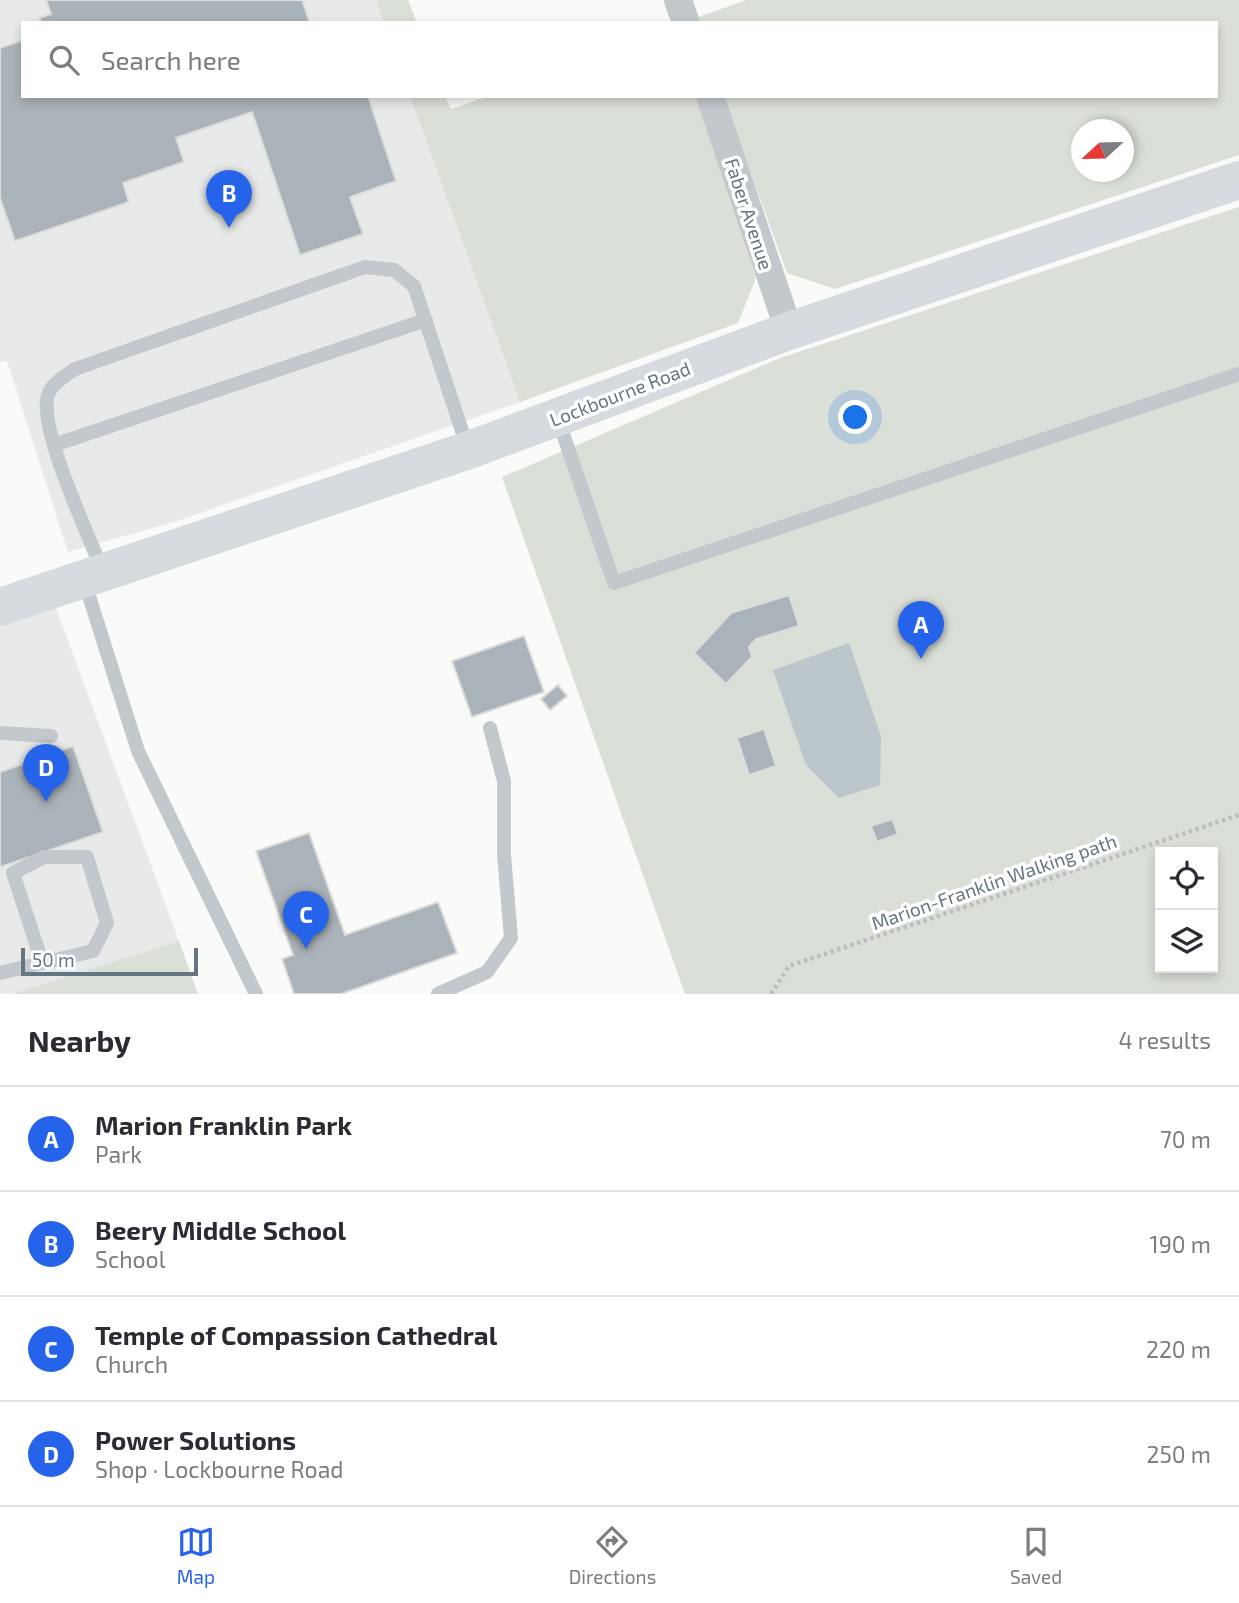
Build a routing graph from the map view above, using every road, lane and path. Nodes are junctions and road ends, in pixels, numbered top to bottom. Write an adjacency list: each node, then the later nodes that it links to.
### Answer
1 (678, 0): 2 (street)
2 (685, 21)
3 (711, 98): 6 (street, Faber Avenue)
4 (1239, 180): 6 (main road, Lockbourne Road)
5 (426, 320): 9 (lane); 9 (lane); 10 (lane)
6 (789, 331): 8 (main road, Lockbourne Road)
7 (1239, 374): 8 (lane)
8 (557, 418): 10 (main road, Lockbourne Road)
9 (54, 444): 11 (lane)
10 (469, 450): 11 (main road, Lockbourne Road)
11 (93, 576): 12 (main road, Lockbourne Road); 19 (lane)
12 (0, 607)
13 (490, 728): 20 (lane)
14 (0, 733): 15 (lane)
15 (51, 736)
16 (1239, 815): 21 (path, Marion-Franklin Walking path)
17 (42, 962): 17 (lane); 18 (lane)
18 (0, 973)
19 (256, 994)
20 (438, 994)
21 (771, 994)

